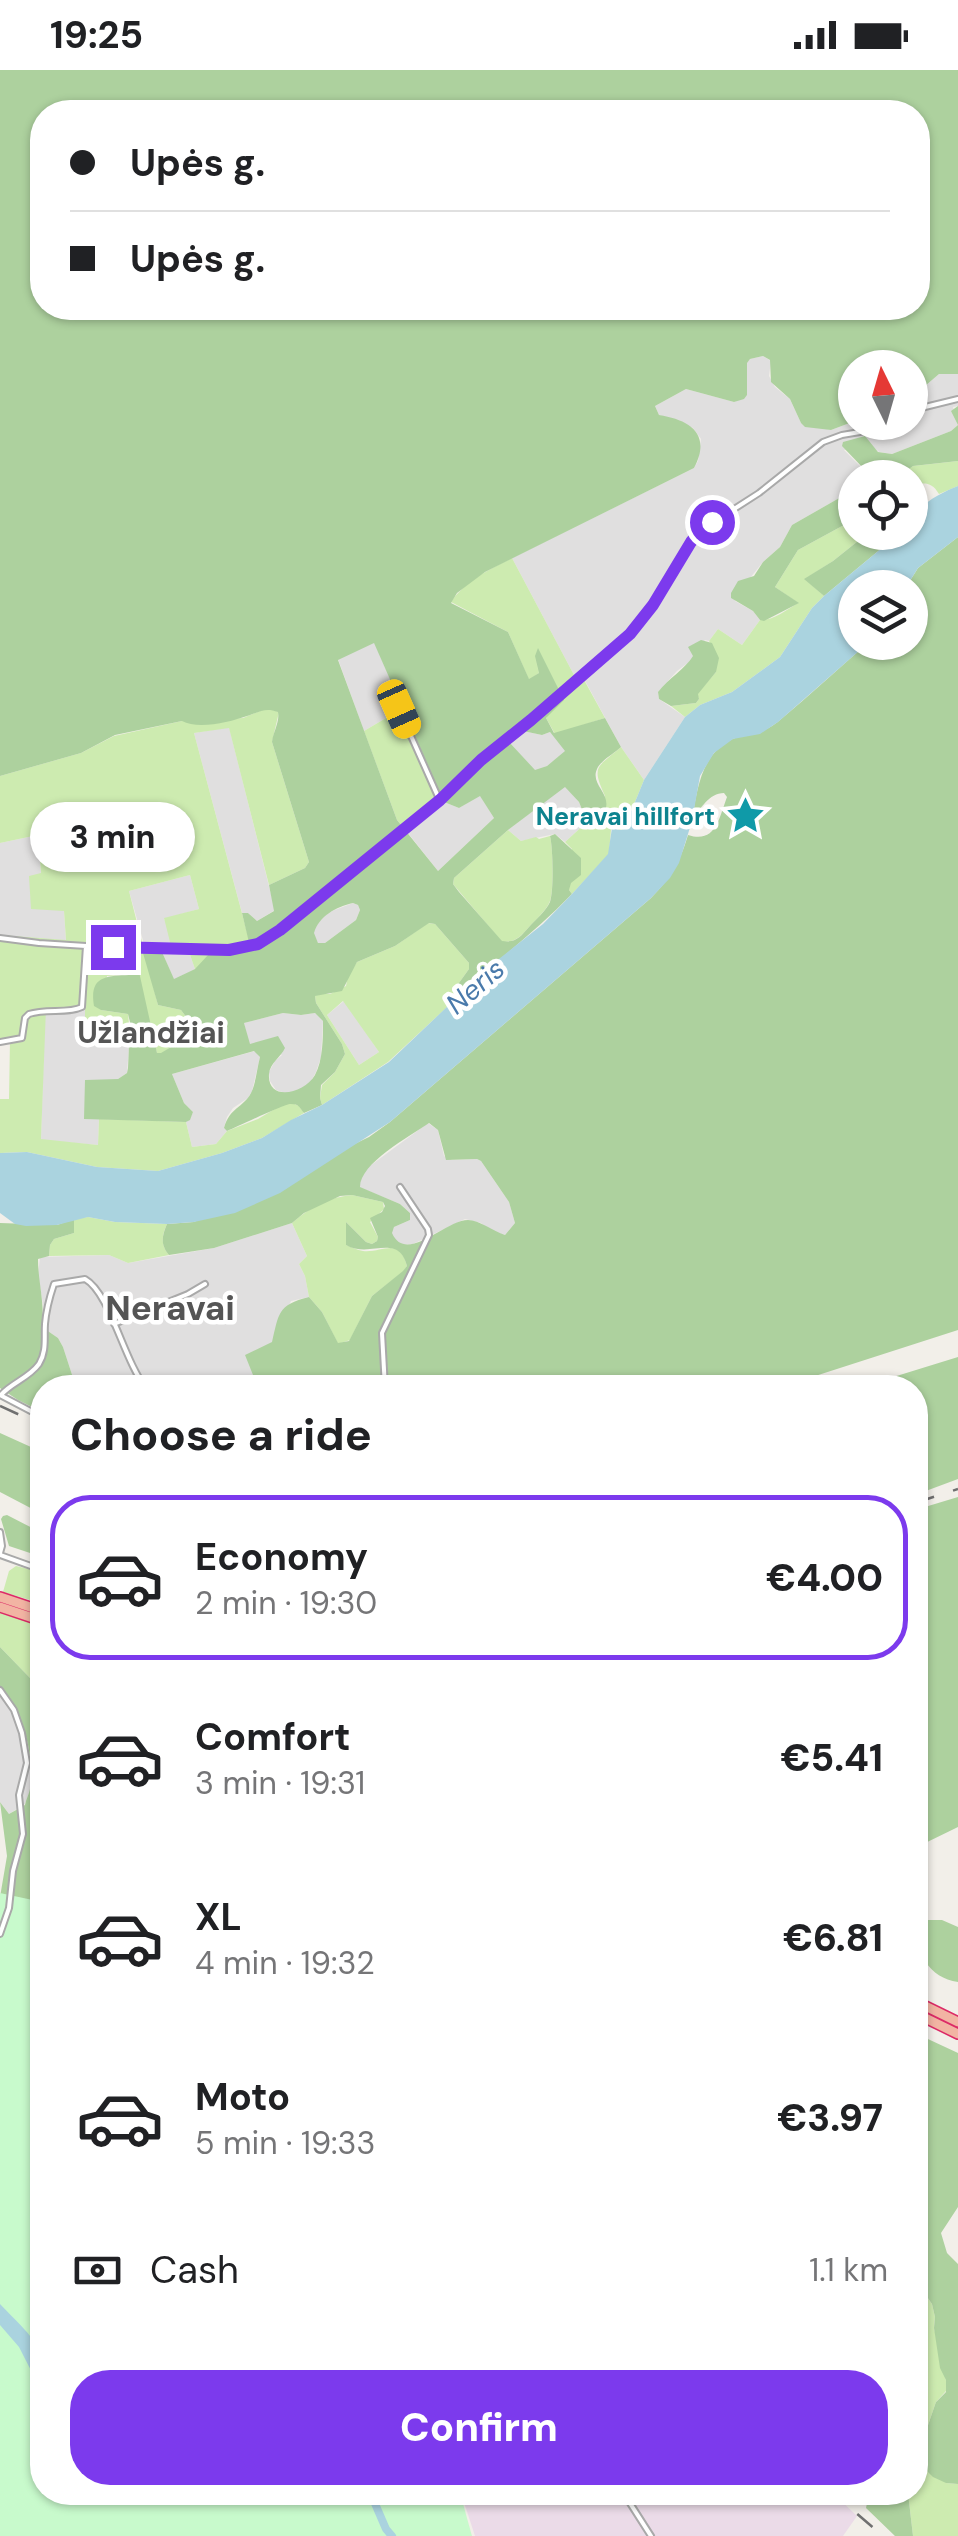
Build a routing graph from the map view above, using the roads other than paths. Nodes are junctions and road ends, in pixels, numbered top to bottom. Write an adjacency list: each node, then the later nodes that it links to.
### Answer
1 (958, 399): 2 (street)
2 (928, 406)
3 (838, 436): 5 (street)
4 (399, 709): 5 (street)
5 (440, 800): 7 (street)
6 (0, 938): 7 (street)
7 (86, 946): 8 (street)
8 (0, 1042)
9 (400, 1187): 13 (street)
10 (206, 1284): 11 (street)
11 (114, 1324): 12 (street); 14 (street)
12 (137, 1375)
13 (384, 1375)
14 (1, 1395): 15 (street)
15 (30, 1411)
16 (0, 1532): 17 (street)
17 (0, 1554): 18 (street)
18 (30, 1565)
19 (0, 1597): 20 (highway)
20 (13, 1601): 21 (highway); 23 (highway)
21 (30, 1602)
22 (0, 1607): 24 (highway)
23 (30, 1611)
24 (30, 1614)
25 (0, 1690): 26 (street)
26 (0, 1934)
27 (928, 2007): 29 (highway)
28 (928, 2019): 30 (highway)
29 (958, 2022)
30 (958, 2034)
31 (631, 2505): 32 (street)
32 (651, 2536)

